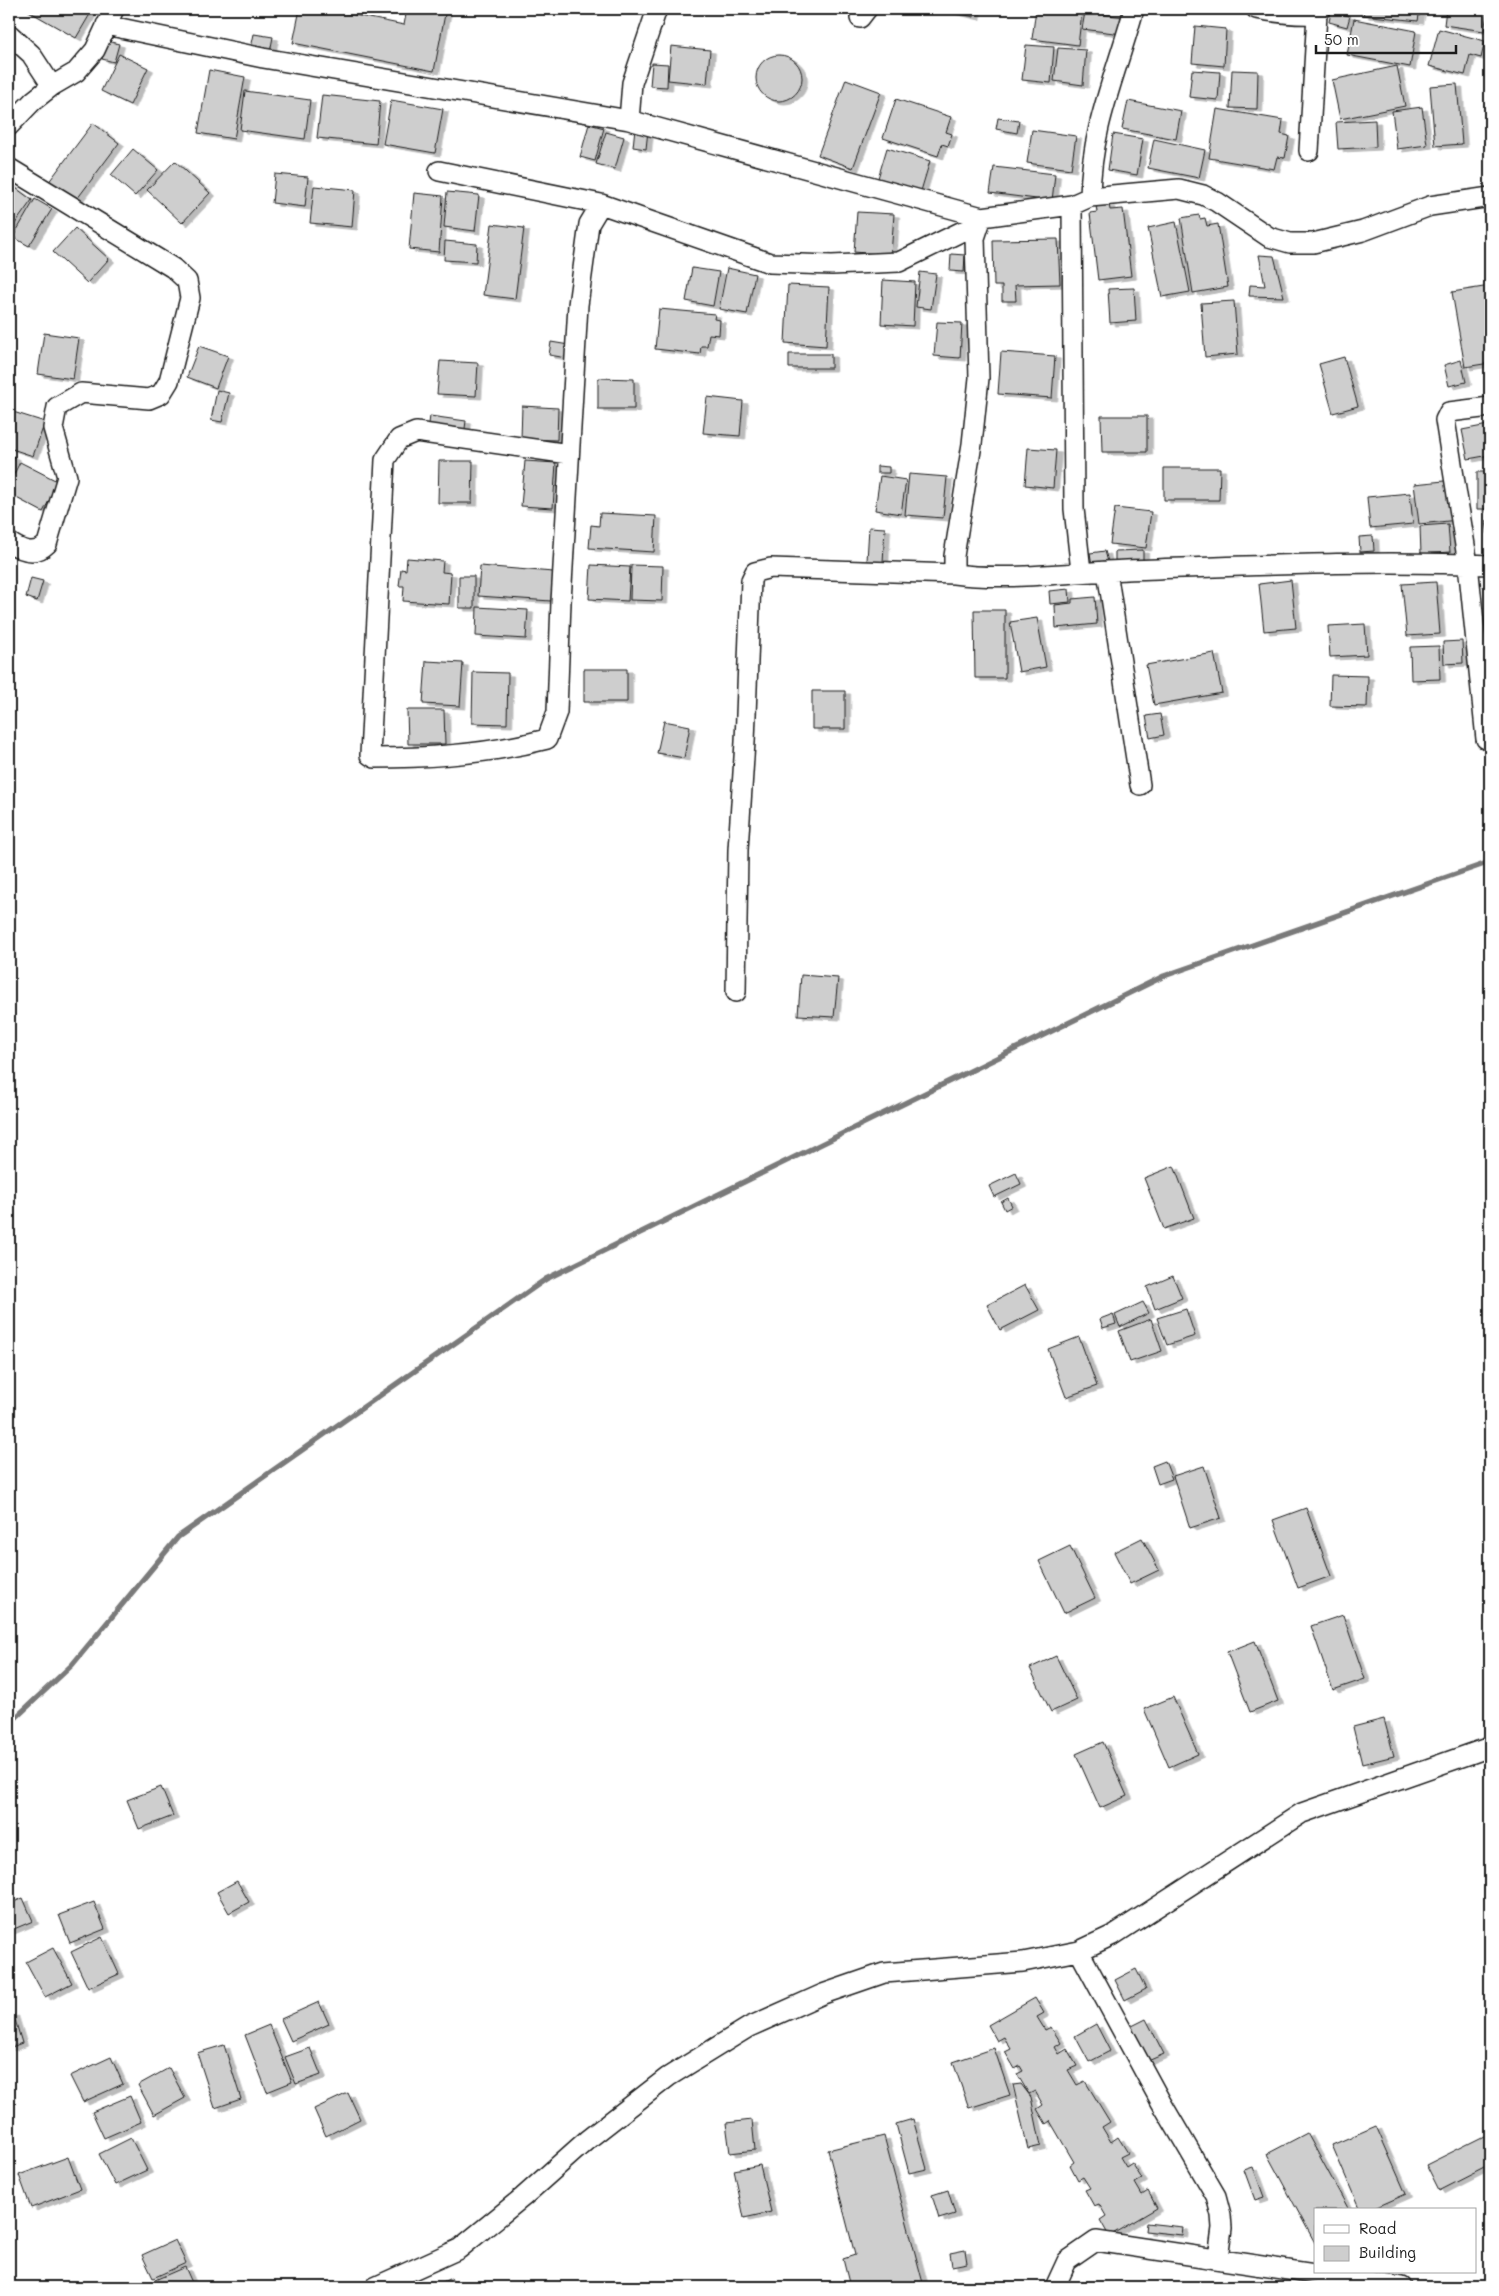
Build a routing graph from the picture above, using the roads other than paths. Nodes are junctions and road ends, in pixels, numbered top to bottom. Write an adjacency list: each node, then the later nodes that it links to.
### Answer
1 (657, 9): 8 (street)
2 (1134, 9): 13 (street)
3 (1256, 9): 4 (street)
4 (1319, 11): 10 (street)
5 (110, 17): 7 (street); 8 (street)
6 (9, 34): 7 (street)
7 (52, 86): 9 (street)
8 (629, 120): 17 (street)
9 (9, 126)
10 (1309, 151)
11 (9, 168): 20 (street)
12 (439, 172): 15 (street)
13 (1090, 197): 14 (street); 16 (street)
14 (1490, 197)
15 (601, 204): 17 (street); 19 (street)
16 (1072, 205): 17 (street); 23 (street)
17 (980, 220): 25 (street)
18 (1490, 406): 21 (street)
19 (570, 454): 19 (street)
20 (9, 542)
21 (1468, 564): 22 (street); 24 (street); 26 (street)
22 (1490, 565)
23 (1080, 571): 24 (street); 25 (street)
24 (1107, 571): 27 (street)
25 (954, 574): 28 (street)
26 (1486, 739)
27 (1140, 785)
28 (736, 992)
29 (1490, 1747): 30 (street)
30 (1079, 1951): 31 (street); 34 (street)
31 (1218, 2258): 32 (street); 35 (street)
32 (1314, 2273)
33 (1319, 2274): 36 (street)
34 (375, 2287)
35 (1054, 2287)
36 (1401, 2287)

